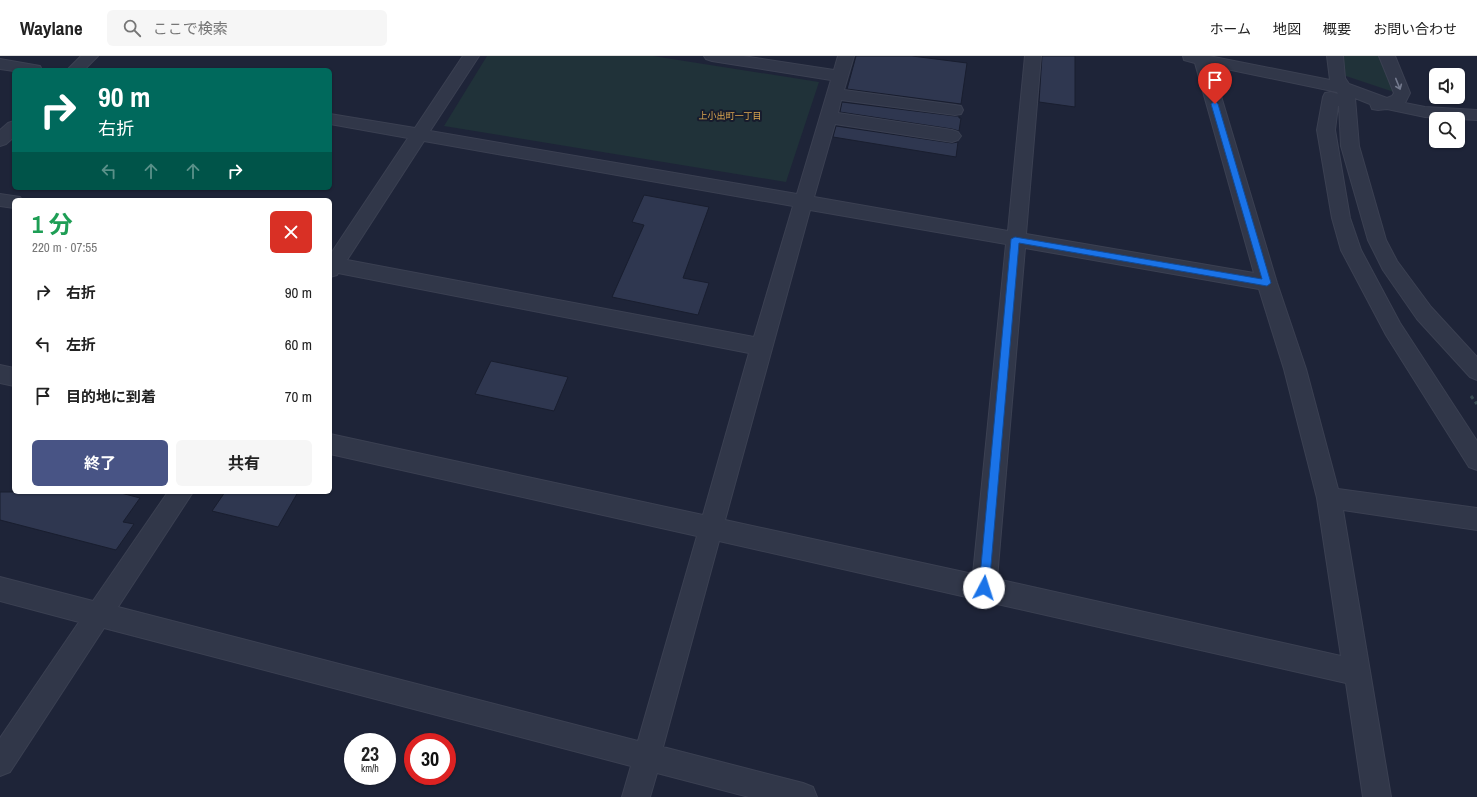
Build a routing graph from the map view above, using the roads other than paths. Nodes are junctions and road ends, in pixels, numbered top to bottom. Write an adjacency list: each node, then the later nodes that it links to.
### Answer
1 (90, 56): 10 (street)
2 (471, 56): 19 (street)
3 (712, 56): 11 (street)
4 (1033, 56): 25 (street)
5 (1335, 56): 12 (street)
6 (1387, 56): 13 (street, one-way to 13)
7 (1196, 57): 12 (street); 28 (street)
8 (0, 64): 9 (street)
9 (23, 68)
10 (77, 68)
11 (840, 75): 14 (street); 16 (street)
12 (1343, 99): 13 (street); 13 (street); 30 (street); 34 (street)
13 (1387, 104): 15 (street)
14 (955, 110)
15 (1477, 115)
16 (828, 117): 20 (street); 24 (street)
17 (332, 119): 19 (street)
18 (12, 129): 21 (street)
19 (419, 134): 24 (street); 26 (street)
20 (952, 136)
21 (0, 140)
22 (0, 200): 23 (street)
23 (12, 202)
24 (803, 202): 25 (street); 29 (street)
25 (1015, 239): 28 (street); 39 (street)
26 (332, 264)
27 (332, 266): 29 (street)
28 (1267, 283): 36 (street)
29 (761, 347): 38 (street)
30 (1477, 371)
31 (0, 374): 32 (street)
32 (12, 377)
33 (332, 444): 38 (street)
34 (1477, 460)
35 (180, 494): 41 (street)
36 (1329, 498): 37 (street); 42 (street)
37 (1477, 519)
38 (711, 527): 39 (street); 43 (street)
39 (984, 588): 42 (street)
40 (0, 589): 41 (street)
41 (99, 613): 43 (street); 44 (street)
42 (1358, 673): 47 (street)
43 (648, 756): 45 (street); 46 (street)
44 (0, 762)
45 (636, 797)
46 (803, 797)
47 (1377, 797)

